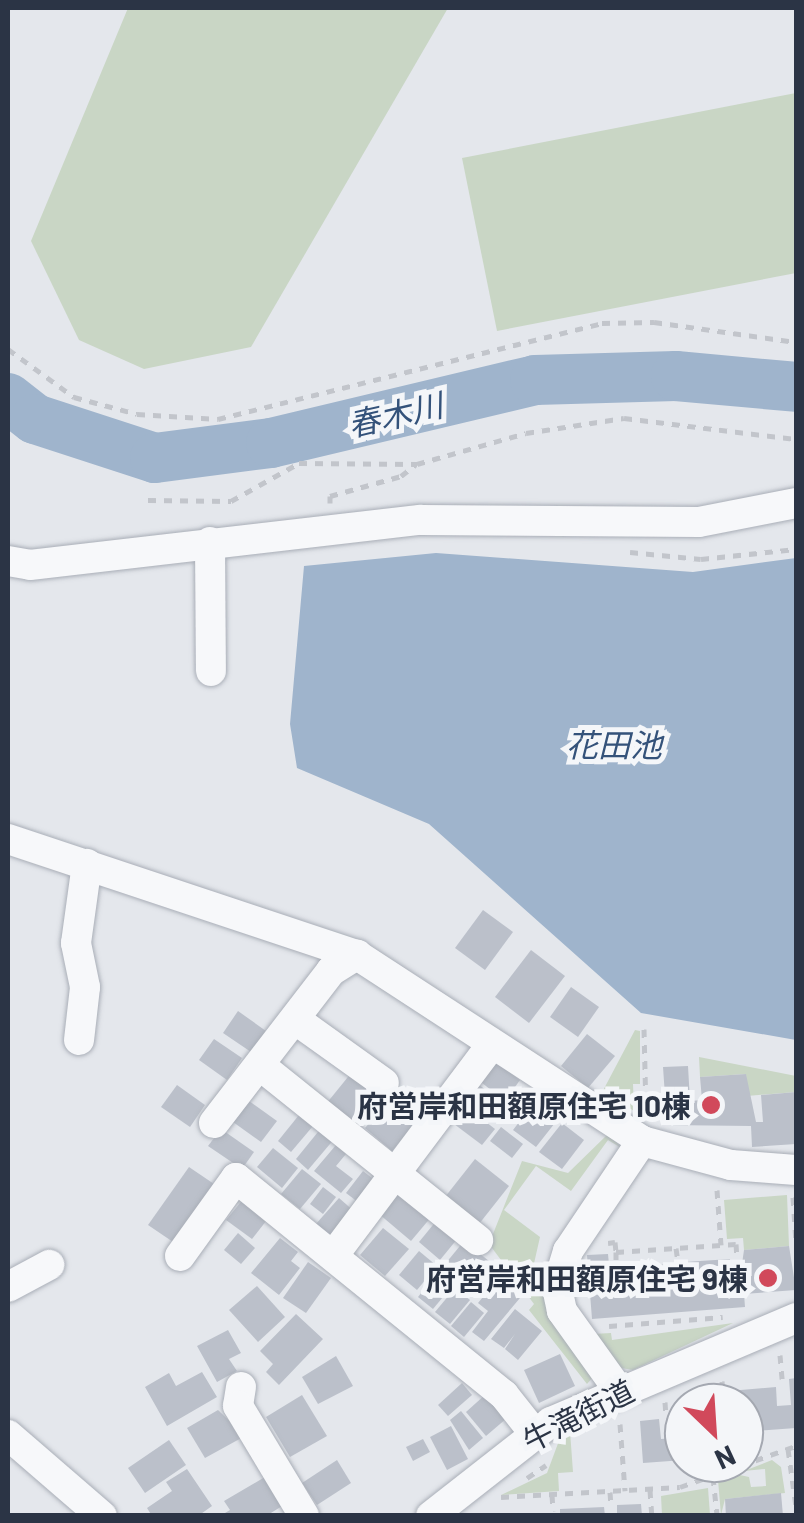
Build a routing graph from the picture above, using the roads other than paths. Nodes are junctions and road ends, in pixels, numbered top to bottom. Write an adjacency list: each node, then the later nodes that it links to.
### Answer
1 (796, 504): 2 (street)
2 (210, 542): 3 (street); 4 (street)
3 (8, 561)
4 (211, 672)
5 (8, 838): 6 (street)
6 (87, 864): 7 (street); 9 (street)
7 (356, 955): 8 (street); 10 (street)
8 (296, 1020): 11 (street); 12 (street)
9 (79, 1040)
10 (492, 1044): 14 (street); 15 (street)
11 (262, 1067): 13 (street); 15 (street)
12 (384, 1083)
13 (214, 1123)
14 (642, 1141): 16 (street); 24 (street)
15 (395, 1173): 17 (street); 19 (street)
16 (794, 1177)
17 (478, 1240)
18 (180, 1256): 19 (street)
19 (332, 1256): 25 (street)
20 (49, 1264): 21 (street)
21 (8, 1287)
22 (796, 1318): 24 (street, 牛滝街道)
23 (241, 1387): 28 (street)
24 (620, 1402): 25 (street, 牛滝街道)
25 (534, 1433): 29 (street, 牛滝街道)
26 (8, 1435): 27 (street)
27 (102, 1516)
28 (304, 1516)
29 (431, 1516)

